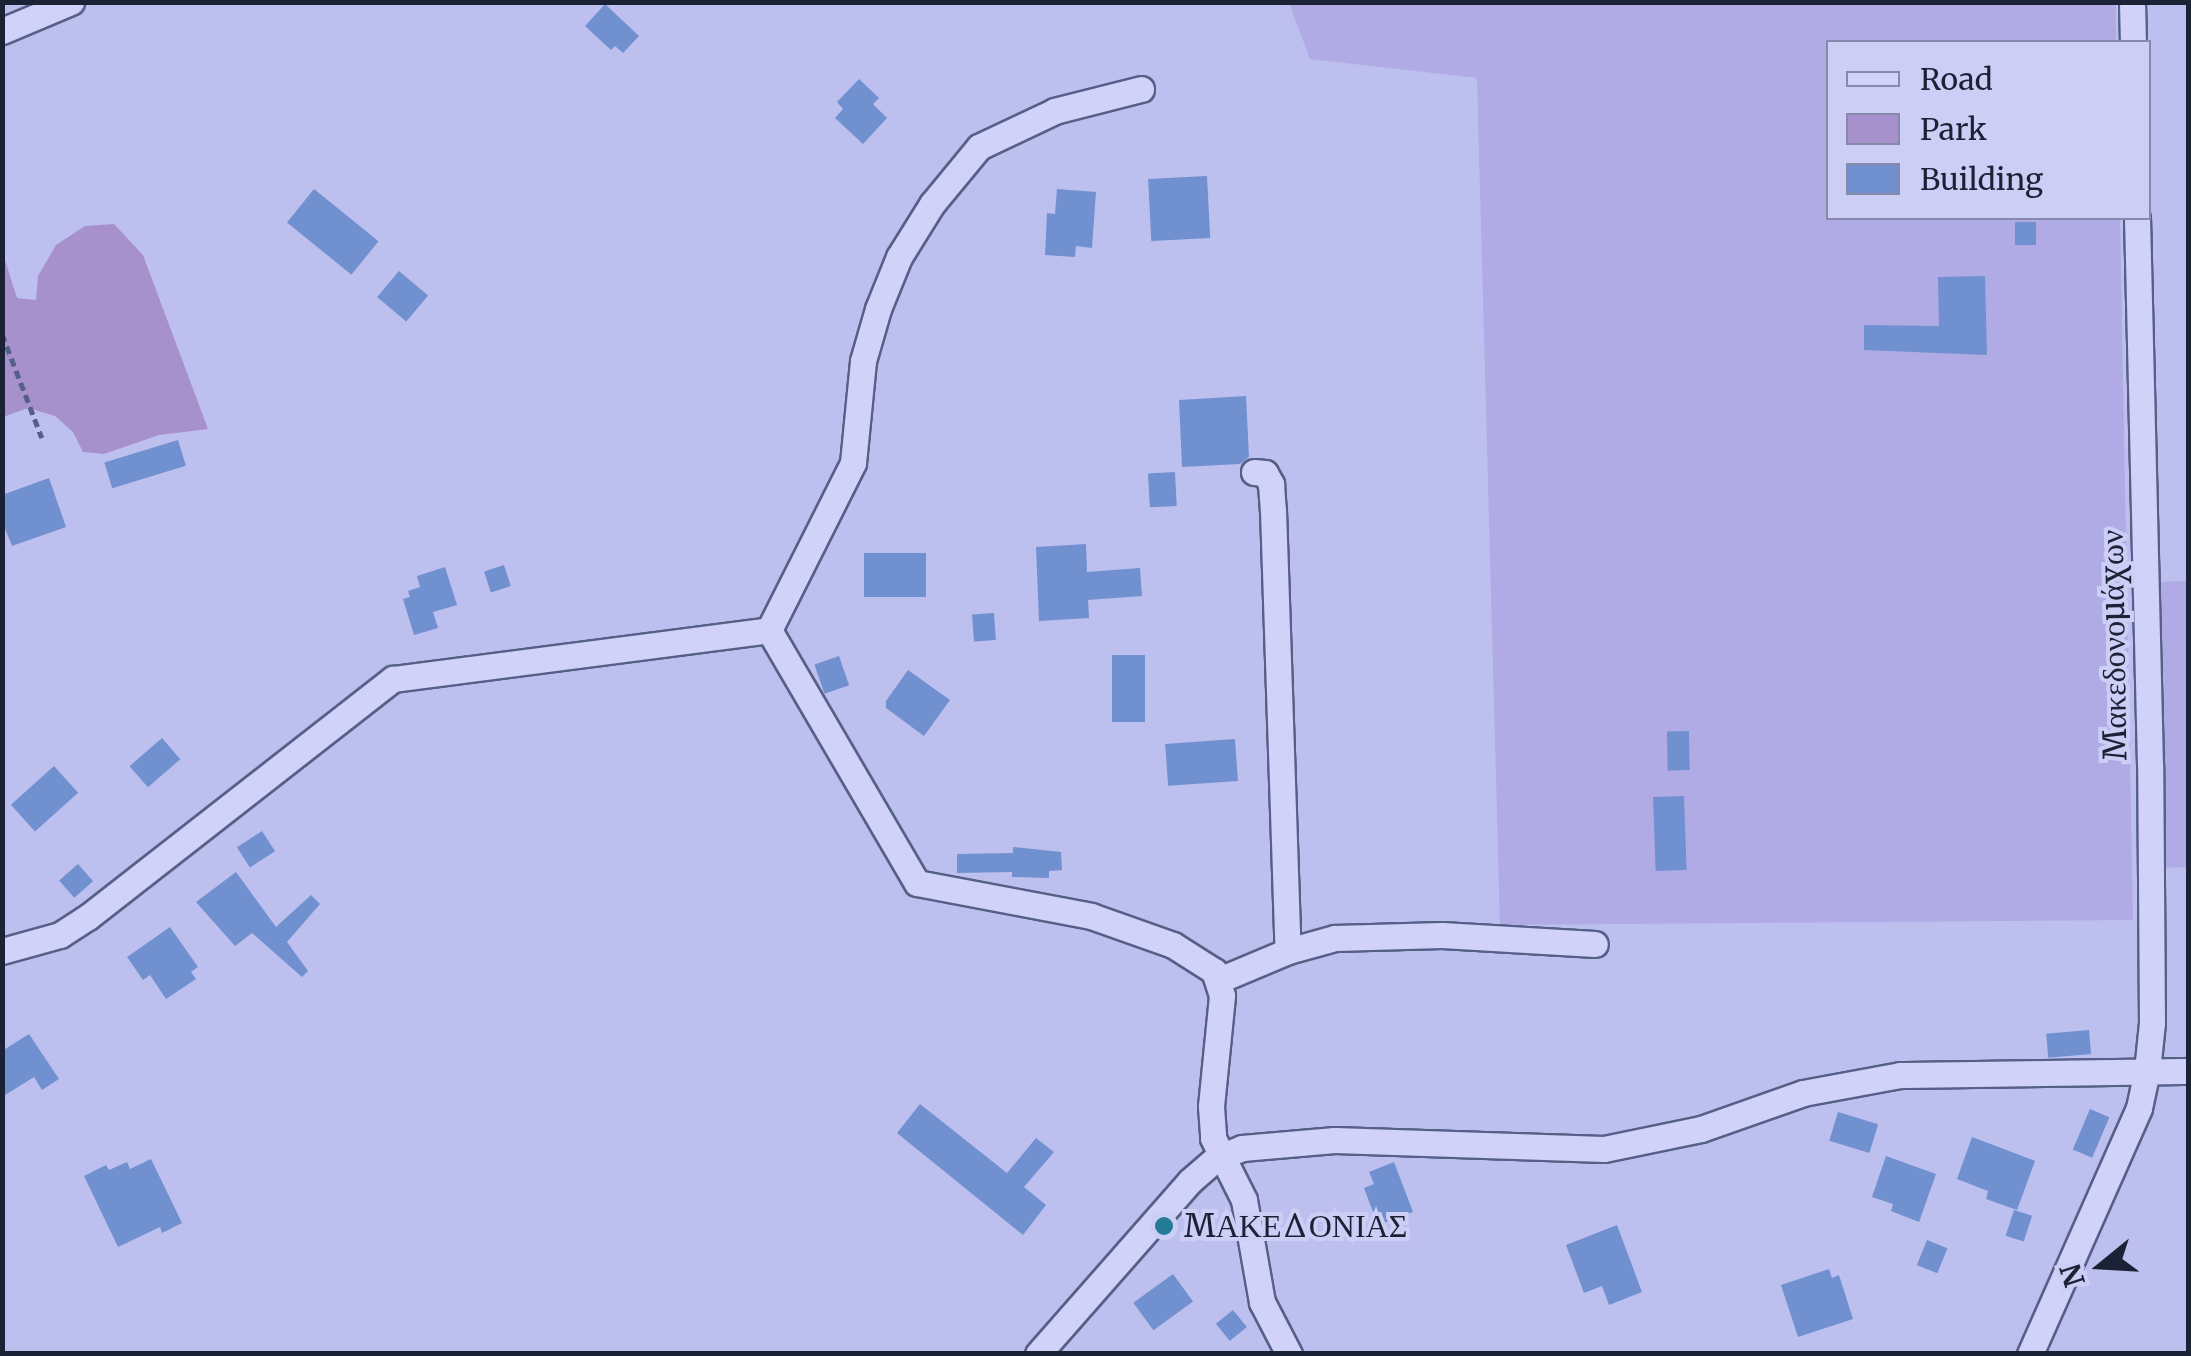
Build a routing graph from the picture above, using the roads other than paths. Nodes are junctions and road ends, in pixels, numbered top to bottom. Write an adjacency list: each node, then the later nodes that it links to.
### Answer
1 (72, 2): 3 (street)
2 (2132, 2): 4 (street)
3 (2, 31)
4 (2132, 40)
5 (1141, 89): 8 (street)
6 (2136, 220): 13 (street, Μακεδονομάχων)
7 (1254, 472): 11 (street)
8 (769, 630): 10 (street); 12 (street)
9 (1595, 944): 11 (street)
10 (2, 951)
11 (1288, 951): 12 (street)
12 (1220, 980): 15 (street)
13 (2147, 1071): 14 (street); 15 (street); 18 (street, Μακεδονομάχων)
14 (2188, 1072)
15 (1220, 1156): 16 (street); 17 (street)
16 (1038, 1354)
17 (1289, 1354)
18 (2030, 1354)

